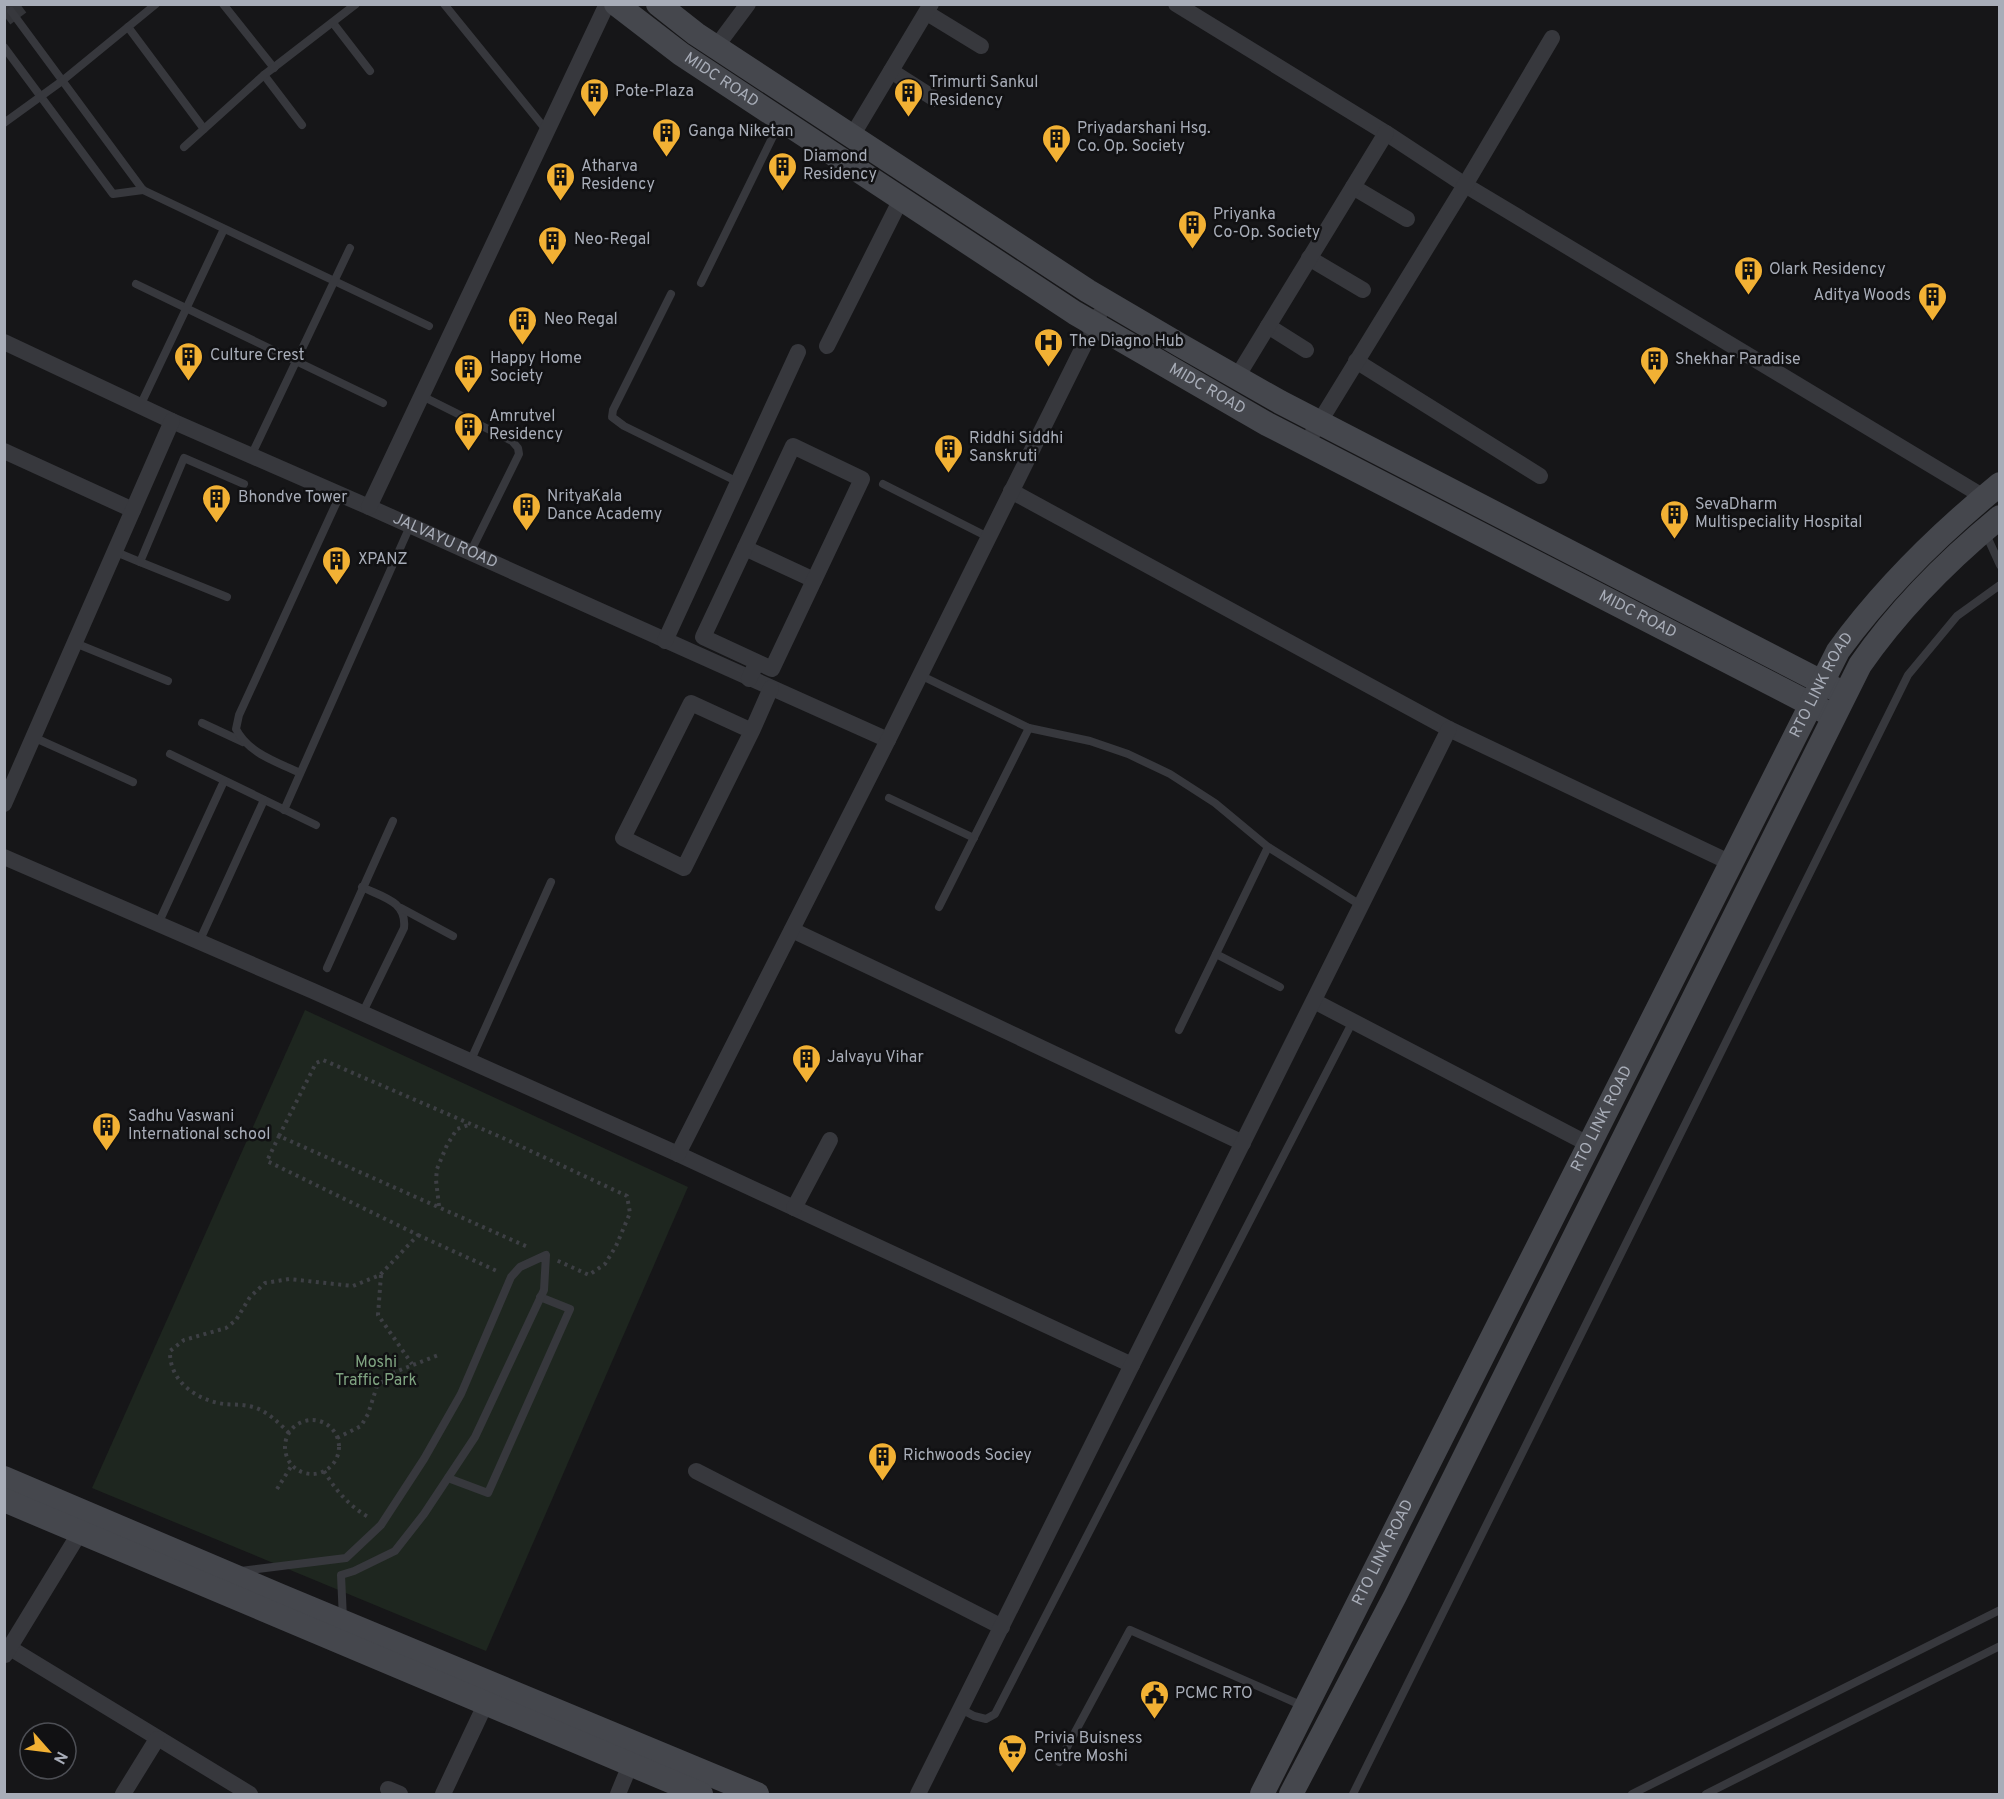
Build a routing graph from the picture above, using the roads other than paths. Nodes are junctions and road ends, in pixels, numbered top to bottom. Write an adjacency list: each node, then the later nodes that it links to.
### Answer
1 (156, 4): 13 (lane)
2 (223, 4): 18 (lane)
3 (356, 4): 12 (lane)
4 (444, 4): 29 (lane)
5 (607, 4): 29 (street)
6 (616, 4): 25 (main road, MIDC ROAD)
7 (658, 4): 17 (main road, MIDC ROAD)
8 (748, 4): 17 (street)
9 (1176, 4): 30 (street)
10 (929, 8): 15 (street); 20 (street)
11 (11, 11): 22 (lane)
12 (333, 23): 18 (lane); 19 (lane)
13 (128, 27): 22 (lane); 28 (lane)
14 (1552, 38): 33 (street)
15 (981, 46)
16 (4, 47): 23 (lane)
17 (716, 47): 31 (main road, MIDC ROAD)
18 (274, 68): 21 (lane)
19 (370, 71)
20 (891, 71): 24 (street); 31 (street)
21 (264, 75): 27 (lane); 28 (lane)
22 (62, 81): 23 (lane); 35 (lane)
23 (40, 96): 26 (lane); 35 (lane)
24 (936, 99)
25 (782, 120): 36 (main road, MIDC ROAD); 43 (lane)
26 (4, 123)
27 (302, 125)
28 (204, 129): 32 (lane)
29 (547, 131): 58 (street)
30 (1386, 132): 33 (street); 34 (street)
31 (852, 136): 46 (main road, MIDC ROAD)
32 (183, 147)
33 (1465, 185): 56 (street); 70 (street)
34 (1353, 187): 37 (street); 40 (street)
35 (143, 190): 38 (lane)
36 (901, 199): 48 (main road, MIDC ROAD); 52 (street)
37 (1407, 219)
38 (224, 229): 41 (lane); 47 (lane)
39 (350, 248): 41 (lane)
40 (1309, 258): 44 (street); 50 (street)
41 (334, 281): 49 (lane); 55 (lane)
42 (136, 284): 47 (lane)
43 (701, 284)
44 (1363, 290)
45 (671, 294): 67 (lane)
46 (1107, 302): 48 (street); 57 (main road, MIDC ROAD)
47 (186, 308): 55 (lane); 60 (lane)
48 (1094, 324): 63 (main road, MIDC ROAD); 71 (street)
49 (429, 326)
50 (1268, 326): 53 (street); 57 (street)
51 (4, 342): 60 (street, JALVAYU ROAD)
52 (827, 346)
53 (1306, 350)
54 (798, 352): 67 (street)
55 (296, 361): 59 (lane); 65 (lane)
56 (1356, 361): 62 (street); 66 (street)
57 (1237, 377): 62 (main road, MIDC ROAD)
58 (422, 396): 73 (street); 80 (lane)
59 (383, 403)
60 (140, 406): 61 (street, JALVAYU ROAD)
61 (172, 421): 65 (street, JALVAYU ROAD); 74 (street)
62 (1318, 422): 63 (street); 92 (main road, MIDC ROAD)
63 (1306, 444): 95 (main road, MIDC ROAD)
64 (4, 451): 74 (street)
65 (251, 456): 72 (street, JALVAYU ROAD)
66 (1540, 476)
67 (738, 482): 86 (street)
68 (244, 484): 81 (lane)
69 (883, 484): 77 (lane)
70 (1992, 490): 92 (main road, RTO LINK ROAD)
71 (1011, 491): 77 (street); 99 (street)
72 (340, 495): 73 (street, JALVAYU ROAD); 103 (lane)
73 (369, 507): 76 (street, JALVAYU ROAD)
74 (133, 510): 79 (street)
75 (1992, 523): 82 (lane); 94 (main road, RTO LINK ROAD)
76 (410, 526): 80 (street, JALVAYU ROAD); 105 (lane)
77 (988, 537): 89 (street)
78 (745, 548): 83 (street); 83 (street); 88 (street)
79 (116, 552): 81 (lane); 87 (street)
80 (470, 553): 86 (street, JALVAYU ROAD)
81 (140, 562): 85 (lane)
82 (2000, 565)
83 (814, 580): 88 (street)
84 (2000, 585): 169 (lane)
85 (227, 597)
86 (665, 641): 90 (street, JALVAYU ROAD)
87 (75, 643): 91 (lane); 101 (street)
88 (756, 662): 90 (street)
89 (920, 675): 98 (lane); 102 (street)
90 (749, 679): 93 (street, JALVAYU ROAD)
91 (168, 681)
92 (1822, 682): 94 (main road, MIDC ROAD); 95 (main road, RTO LINK ROAD)
93 (771, 688): 100 (street); 102 (street, JALVAYU ROAD)
94 (1845, 694): 96 (main road, RTO LINK ROAD)
95 (1811, 705): 96 (main road, MIDC ROAD); 117 (main road, RTO LINK ROAD)
96 (1834, 716): 168 (main road, RTO LINK ROAD)
97 (202, 723): 103 (lane)
98 (1029, 728): 114 (lane); 115 (lane)
99 (1449, 729): 117 (street); 120 (street)
100 (752, 731): 100 (street)
101 (33, 737): 107 (lane); 110 (street)
102 (888, 740): 124 (street)
103 (243, 743): 105 (lane)
104 (170, 754): 106 (lane)
105 (300, 773): 111 (lane)
106 (224, 781): 109 (lane); 123 (lane)
107 (133, 782)
108 (889, 798): 114 (lane)
109 (264, 800): 111 (lane); 126 (lane)
110 (4, 804)
111 (284, 810): 113 (lane)
112 (393, 821): 119 (lane)
113 (316, 825)
114 (974, 838): 121 (lane)
115 (1268, 847): 120 (lane); 127 (lane)
116 (4, 857): 123 (street)
117 (1731, 863): 137 (main road, RTO LINK ROAD)
118 (551, 882): 134 (lane)
119 (362, 887): 122 (lane); 128 (lane)
120 (1362, 906): 130 (street)
121 (939, 907)
122 (401, 908): 125 (lane); 131 (lane)
123 (158, 924): 126 (street)
124 (792, 930): 136 (street); 138 (street)
125 (453, 936)
126 (199, 942): 131 (street)
127 (1216, 954): 129 (lane); 133 (lane)
128 (327, 968)
129 (1280, 987)
130 (1314, 1001): 132 (street); 136 (street)
131 (363, 1014): 134 (street)
132 (1353, 1022): 137 (street); 155 (lane)
133 (1179, 1029)
134 (471, 1062): 138 (street)
135 (831, 1140): 139 (street)
136 (1243, 1143): 141 (street)
137 (1590, 1145): 154 (main road, RTO LINK ROAD)
138 (678, 1154): 139 (street)
139 (795, 1208): 141 (street)
140 (540, 1297): 144 (lane); 144 (lane); 147 (lane)
141 (1132, 1365): 150 (street)
142 (696, 1471): 150 (street)
143 (4, 1478): 146 (main road)
144 (448, 1478): 149 (lane)
145 (4, 1500): 146 (main road)
146 (86, 1523): 147 (main road); 152 (street); 153 (main road)
147 (226, 1573): 149 (main road)
148 (2000, 1610): 170 (lane)
149 (343, 1622): 165 (main road)
150 (1002, 1627): 155 (street)
151 (2000, 1646): 171 (lane)
152 (7, 1652): 156 (street)
153 (485, 1705): 158 (main road); 162 (street)
154 (1306, 1707): 157 (lane); 167 (main road, RTO LINK ROAD)
155 (961, 1709): 166 (street)
156 (157, 1739): 160 (street); 161 (street)
157 (1059, 1762)
158 (630, 1765): 159 (main road); 163 (street)
159 (669, 1788): 164 (main road)
160 (123, 1794)
161 (250, 1794)
162 (443, 1794)
163 (618, 1794)
164 (701, 1794)
165 (758, 1794)
166 (918, 1794)
167 (1262, 1794)
168 (1292, 1794)
169 (1353, 1794)
170 (1632, 1794)
171 (1706, 1794)

